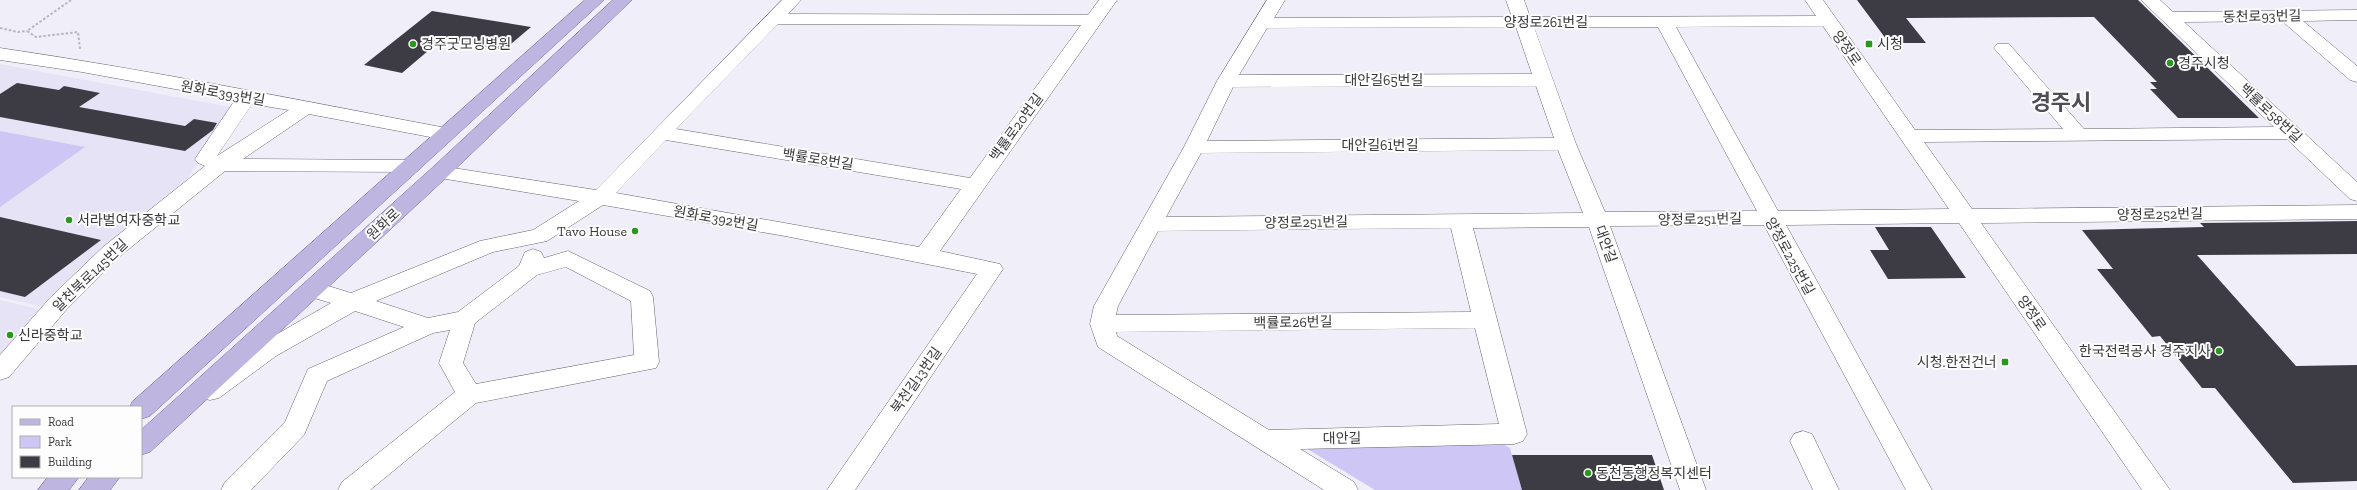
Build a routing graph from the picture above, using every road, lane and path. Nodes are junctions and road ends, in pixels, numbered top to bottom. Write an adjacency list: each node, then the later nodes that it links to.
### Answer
1 (71, 0): 20 (path)
2 (595, 0): 31 (main road, 원화로)
3 (623, 0): 38 (main road, 원화로)
4 (792, 0): 13 (street)
5 (1108, 0): 14 (street, 백률로20번길)
6 (1276, 0): 18 (street)
7 (1515, 0): 17 (street, 대안길)
8 (1814, 0): 16 (street, 양정로)
9 (2150, 0): 12 (street, 백률로58번길)
10 (2357, 15): 11 (street, 동천로93번길)
11 (2286, 16): 12 (street, 동천로93번길); 24 (street)
12 (2167, 17): 30 (street, 백률로58번길)
13 (774, 19): 14 (street); 29 (street)
14 (1094, 20): 39 (street, 백률로20번길)
15 (1664, 21): 16 (street, 양정로261번길); 17 (street, 양정로261번길); 44 (street, 양정로225번길)
16 (1828, 21): 33 (street, 양정로)
17 (1523, 22): 18 (street, 양정로261번길); 25 (street, 대안길)
18 (1264, 23): 26 (street)
19 (0, 28): 20 (path)
20 (27, 31): 23 (path)
21 (2003, 48): 32 (street)
22 (0, 54): 23 (street, 원화로393번길)
23 (82, 66): 27 (street, 원화로393번길)
24 (2357, 76)
25 (1542, 80): 26 (street, 대안길65번길); 34 (street, 대안길)
26 (1226, 81): 35 (street)
27 (246, 98): 28 (street, 원화로393번길); 36 (street)
28 (307, 107): 31 (street, 원화로393번길); 36 (street, 알천북로145번길)
29 (661, 133): 39 (street, 백률로8번길); 41 (street)
30 (2293, 133): 32 (street); 40 (street, 백률로58번길)
31 (446, 134): 37 (main road, 원화로)
32 (2079, 135): 33 (street)
33 (1908, 136): 43 (street, 양정로)
34 (1566, 144): 35 (street, 대안길61번길); 45 (street, 대안길)
35 (1194, 147): 47 (street)
36 (220, 165): 37 (street); 58 (street, 알천북로145번길)
37 (411, 166): 38 (main road); 60 (main road, 원화로)
38 (440, 172): 41 (street, 원화로392번길); 52 (main road, 원화로)
39 (975, 185): 49 (street, 백률로20번길)
40 (2357, 194)
41 (602, 197): 48 (street); 49 (street, 원화로392번길)
42 (2357, 212): 43 (street, 양정로252번길)
43 (1964, 216): 44 (street, 양정로251번길); 76 (street, 양정로)
44 (1769, 218): 45 (street, 양정로251번길); 75 (street, 양정로225번길)
45 (1597, 220): 46 (street, 양정로251번길); 73 (street, 대안길)
46 (1460, 221): 47 (street, 양정로251번길); 55 (street)
47 (1152, 224): 56 (street)
48 (539, 236): 51 (street); 53 (street)
49 (925, 255): 50 (street, 원화로392번길)
50 (992, 269): 71 (street, 북천길13번길)
51 (530, 270): 54 (street); 59 (street)
52 (312, 289): 53 (street); 61 (main road, 원화로)
53 (352, 302): 57 (street); 61 (street)
54 (465, 319): 57 (street); 59 (street)
55 (1484, 320): 56 (street, 백률로26번길); 62 (street, 대안길)
56 (1102, 324): 62 (street)
57 (428, 326): 69 (street)
58 (0, 370)
59 (469, 395): 70 (street)
60 (142, 409)
61 (174, 415): 64 (main road, 원화로)
62 (1266, 440): 72 (street)
63 (1803, 441): 74 (street)
64 (142, 444)
65 (65, 478): 67 (main road)
66 (105, 478): 68 (main road)
67 (52, 490)
68 (92, 490)
69 (234, 490)
70 (350, 490)
71 (840, 490)
72 (1345, 490)
73 (1693, 490)
74 (1826, 490)
75 (1919, 490)
76 (2157, 490)

